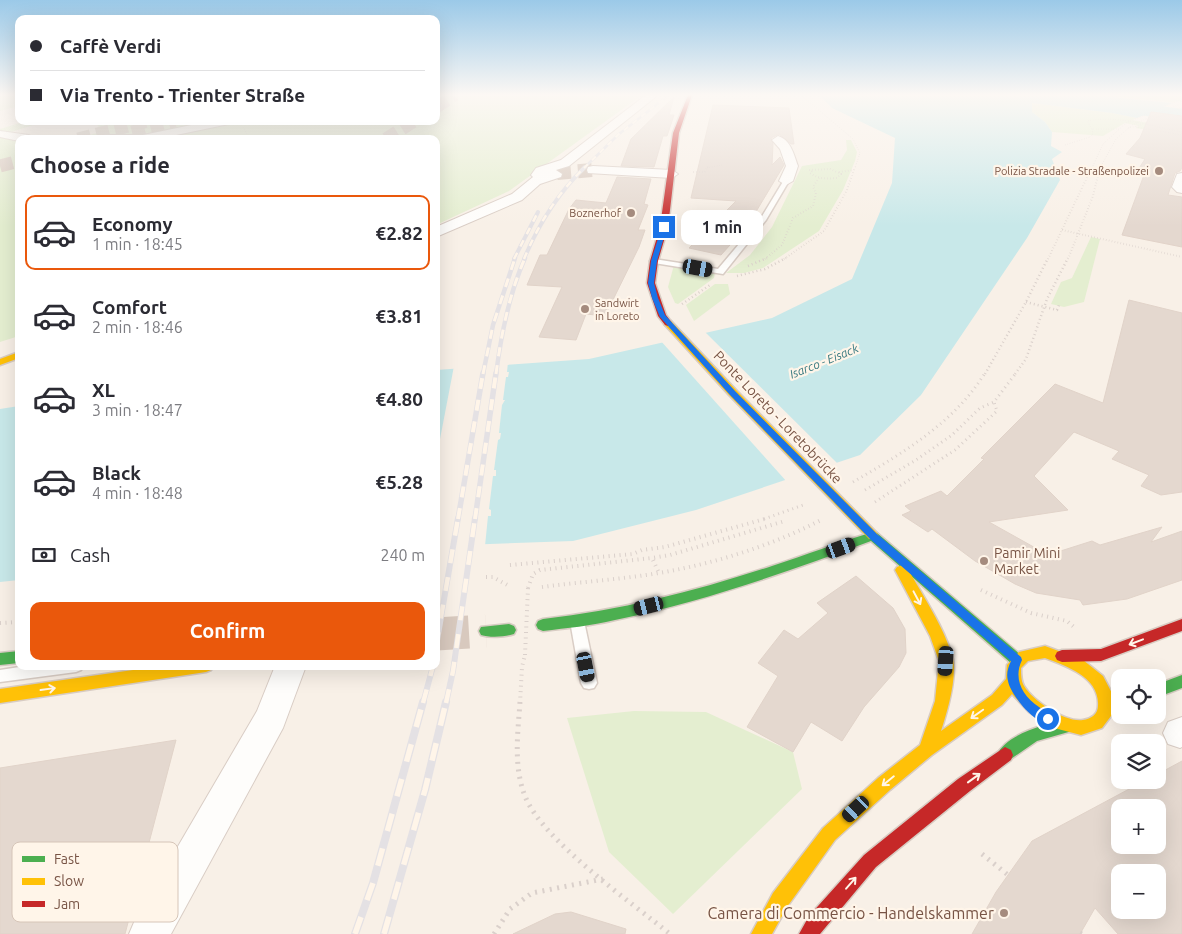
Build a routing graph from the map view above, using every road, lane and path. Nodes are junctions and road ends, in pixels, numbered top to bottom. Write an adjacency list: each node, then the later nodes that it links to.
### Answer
1 (597, 139): 16 (street)
2 (675, 139): 15 (street)
3 (853, 139): 11 (path)
4 (1085, 139): 8 (path)
5 (1109, 139): 22 (path)
6 (1118, 139): 23 (path)
7 (778, 140): 19 (street)
8 (1065, 145)
9 (722, 165): 12 (path)
10 (593, 170): 15 (street)
11 (854, 170): 13 (path); 26 (path)
12 (693, 172)
13 (839, 172): 17 (path); 17 (path)
14 (557, 174): 16 (street)
15 (672, 174): 25 (street)
16 (543, 177): 21 (street)
17 (818, 178): 26 (path)
18 (1182, 178): 20 (street)
19 (786, 181): 26 (lane)
20 (1182, 189)
21 (440, 230)
22 (1062, 230): 23 (path); 27 (path)
23 (1078, 233): 24 (path); 28 (path)
24 (1182, 256)
25 (654, 261): 26 (lane); 40 (street, Ponte Loreto - Loretobrücke)
26 (720, 275): 30 (path)
27 (1026, 302): 28 (path); 34 (path)
28 (1045, 306): 29 (path); 33 (path)
29 (1059, 306)
30 (677, 307)
31 (15, 357): 32 (street)
32 (0, 362)
33 (994, 402): 35 (path); 37 (path)
34 (850, 483)
35 (865, 490)
36 (808, 501): 41 (path)
37 (869, 505)
38 (823, 509): 48 (path)
39 (785, 521): 43 (path)
40 (873, 536): 44 (street, Ponte Loreto - Loretobrücke); 53 (street)
41 (665, 547): 42 (path); 43 (path)
42 (633, 554): 46 (path); 47 (path)
43 (670, 555): 45 (path)
44 (894, 555): 64 (street, Ponte Loreto - Loretobrücke); 77 (street, one-way to 77)
45 (652, 558): 46 (path); 48 (path)
46 (635, 560): 80 (path, bridge)
47 (510, 565)
48 (658, 571): 52 (path)
49 (486, 577): 50 (path)
50 (509, 586)
51 (973, 586): 54 (path)
52 (542, 587)
53 (577, 620): 57 (street); 71 (lane)
54 (1067, 621)
55 (15, 622): 56 (path)
56 (0, 623)
57 (543, 625)
58 (1182, 625): 61 (street, one-way to 61)
59 (508, 630): 60 (street)
60 (486, 631)
61 (1062, 656): 64 (street); 74 (street)
62 (15, 657): 63 (street)
63 (0, 659)
64 (1017, 660): 70 (street)
65 (46, 670): 68 (lane)
66 (179, 670): 73 (street, one-way to 66)
67 (289, 670): 81 (street)
68 (0, 676)
69 (1182, 681): 72 (street)
70 (1013, 682): 76 (street); 77 (street, one-way to 77)
71 (589, 683)
72 (1166, 688)
73 (0, 696)
74 (1111, 702)
75 (1111, 712): 76 (street)
76 (1066, 726): 87 (street, one-way to 76)
77 (926, 750): 86 (street, one-way to 86)
78 (982, 854): 79 (path)
79 (1008, 875)
80 (604, 879): 84 (path); 85 (path)
81 (178, 883)
82 (156, 922): 83 (street)
83 (149, 934)
84 (494, 934)
85 (670, 934)
86 (760, 934)
87 (809, 934)

